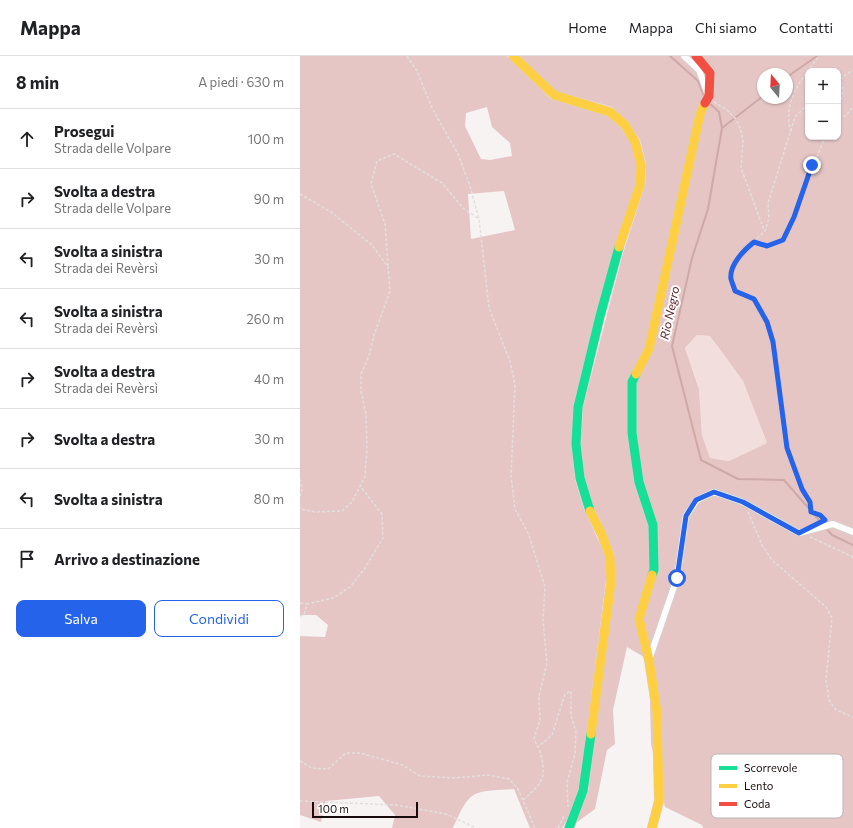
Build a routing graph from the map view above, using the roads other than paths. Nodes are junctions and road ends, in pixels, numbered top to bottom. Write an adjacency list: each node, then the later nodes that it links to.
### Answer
1 (514, 56): 7 (main road)
2 (684, 56): 4 (street)
3 (696, 56): 4 (main road)
4 (709, 96): 6 (main road)
5 (853, 532): 6 (street)
6 (649, 660): 8 (main road)
7 (569, 828)
8 (652, 828)

